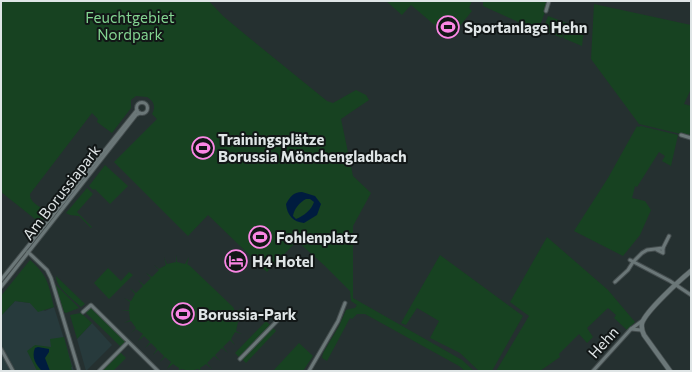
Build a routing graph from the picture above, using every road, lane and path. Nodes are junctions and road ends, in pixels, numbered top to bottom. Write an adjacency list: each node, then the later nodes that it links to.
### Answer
1 (549, 1): 2 (street)
2 (546, 11)
3 (137, 110): 4 (street); 4 (street); 8 (street, Am Borussiapark)
4 (140, 113): 8 (street, Am Borussiapark)
5 (681, 135): 6 (street)
6 (691, 138)
7 (669, 236): 9 (street)
8 (26, 252): 11 (street, Am Borussiapark); 14 (street, Am Borussiapark); 26 (street)
9 (632, 261): 12 (street); 13 (street)
10 (691, 271): 13 (street, Hehn)
11 (1, 280)
12 (615, 282)
13 (675, 285): 15 (street); 19 (street, Hehn)
14 (1, 287)
15 (691, 295)
16 (345, 303): 29 (street)
17 (83, 312): 22 (street)
18 (278, 320): 24 (street)
19 (644, 320): 20 (street, Hehn); 21 (street, Hehn)
20 (631, 329): 21 (street, Hehn); 30 (street, Hehn)
21 (641, 330): 31 (street, Hehn)
22 (128, 342): 27 (street); 28 (street)
23 (1, 349): 25 (street)
24 (240, 358)
25 (12, 371)
26 (79, 371)
27 (100, 371)
28 (158, 371)
29 (309, 371)
30 (593, 371)
31 (670, 371)

